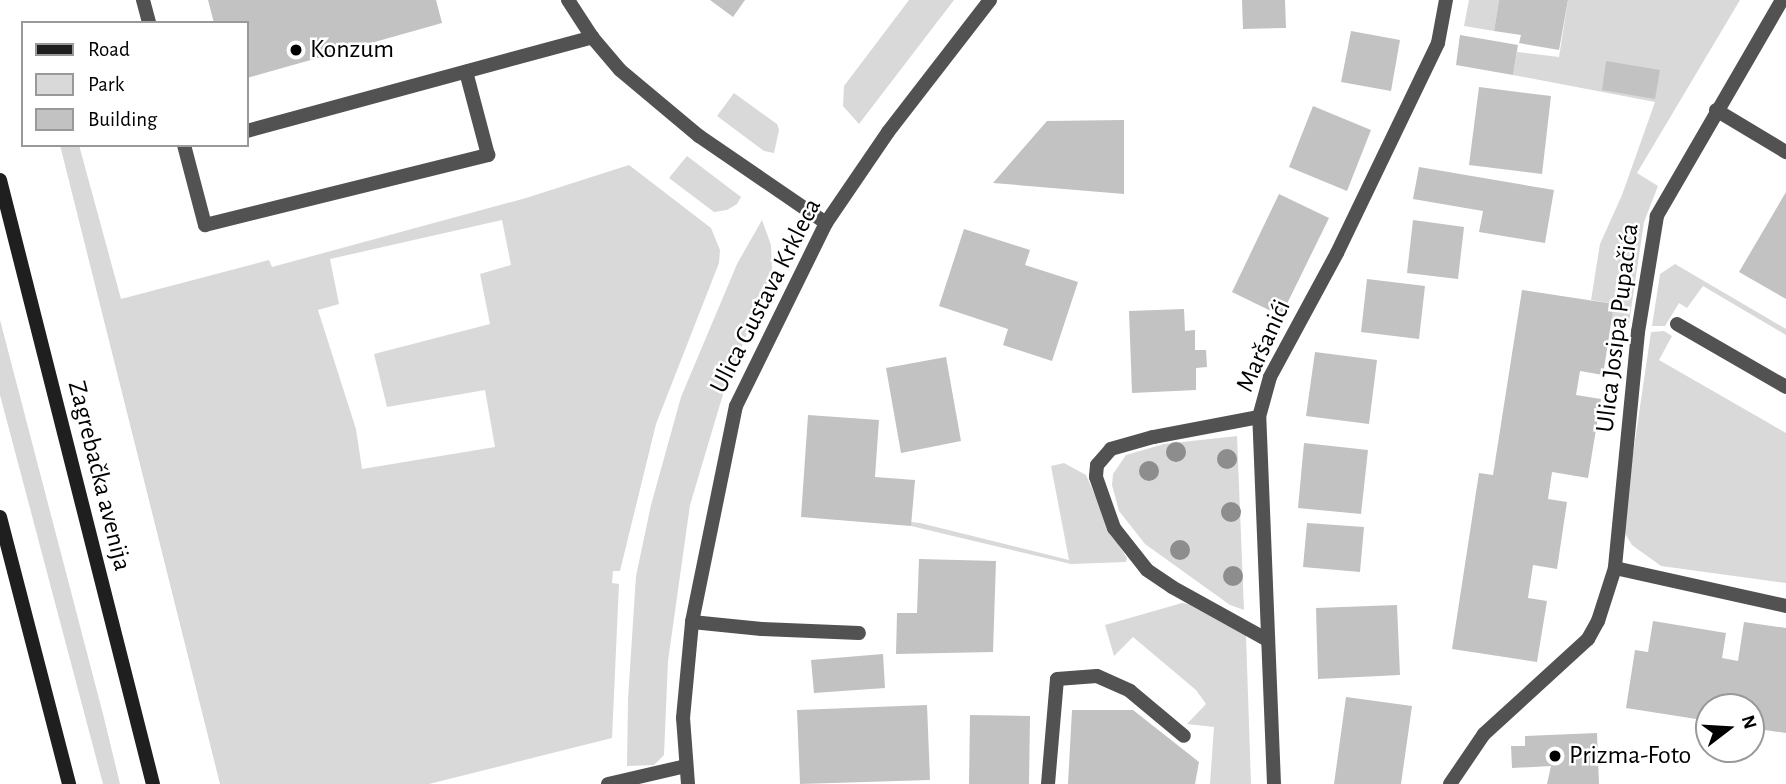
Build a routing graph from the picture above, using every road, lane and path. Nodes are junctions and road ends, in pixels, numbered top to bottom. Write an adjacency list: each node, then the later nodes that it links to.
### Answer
1 (143, 0): 6 (street)
2 (568, 0): 7 (street)
3 (990, 0): 14 (street, Ulica Gustava Krkleca)
4 (1446, 0): 17 (street, Maršanići)
5 (1782, 0): 9 (street, Ulica Josipa Pupačića)
6 (148, 21)
7 (592, 37): 8 (street); 14 (street)
8 (466, 72): 10 (street); 11 (street)
9 (1716, 110): 12 (street); 19 (street, Ulica Josipa Pupačića)
10 (248, 131)
11 (187, 147)
12 (1786, 152)
13 (0, 180): 27 (main road, Zagrebačka avenija)
14 (826, 223): 21 (street, Ulica Gustava Krkleca)
15 (1677, 324): 16 (street)
16 (1786, 387)
17 (1259, 416): 23 (street, Maršanići); 23 (street)
18 (0, 517): 26 (main road)
19 (1615, 568): 20 (street); 32 (street, Ulica Josipa Pupačića)
20 (1786, 606)
21 (692, 622): 22 (street); 25 (street, Ulica Gustava Krkleca)
22 (859, 633)
23 (1266, 639): 31 (street, Maršanići)
24 (1184, 736): 30 (street)
25 (686, 766): 28 (street); 29 (street, Ulica Gustava Krkleca)
26 (69, 784)
27 (153, 784)
28 (608, 784)
29 (688, 784)
30 (1048, 784)
31 (1274, 784)
32 (1450, 784)

